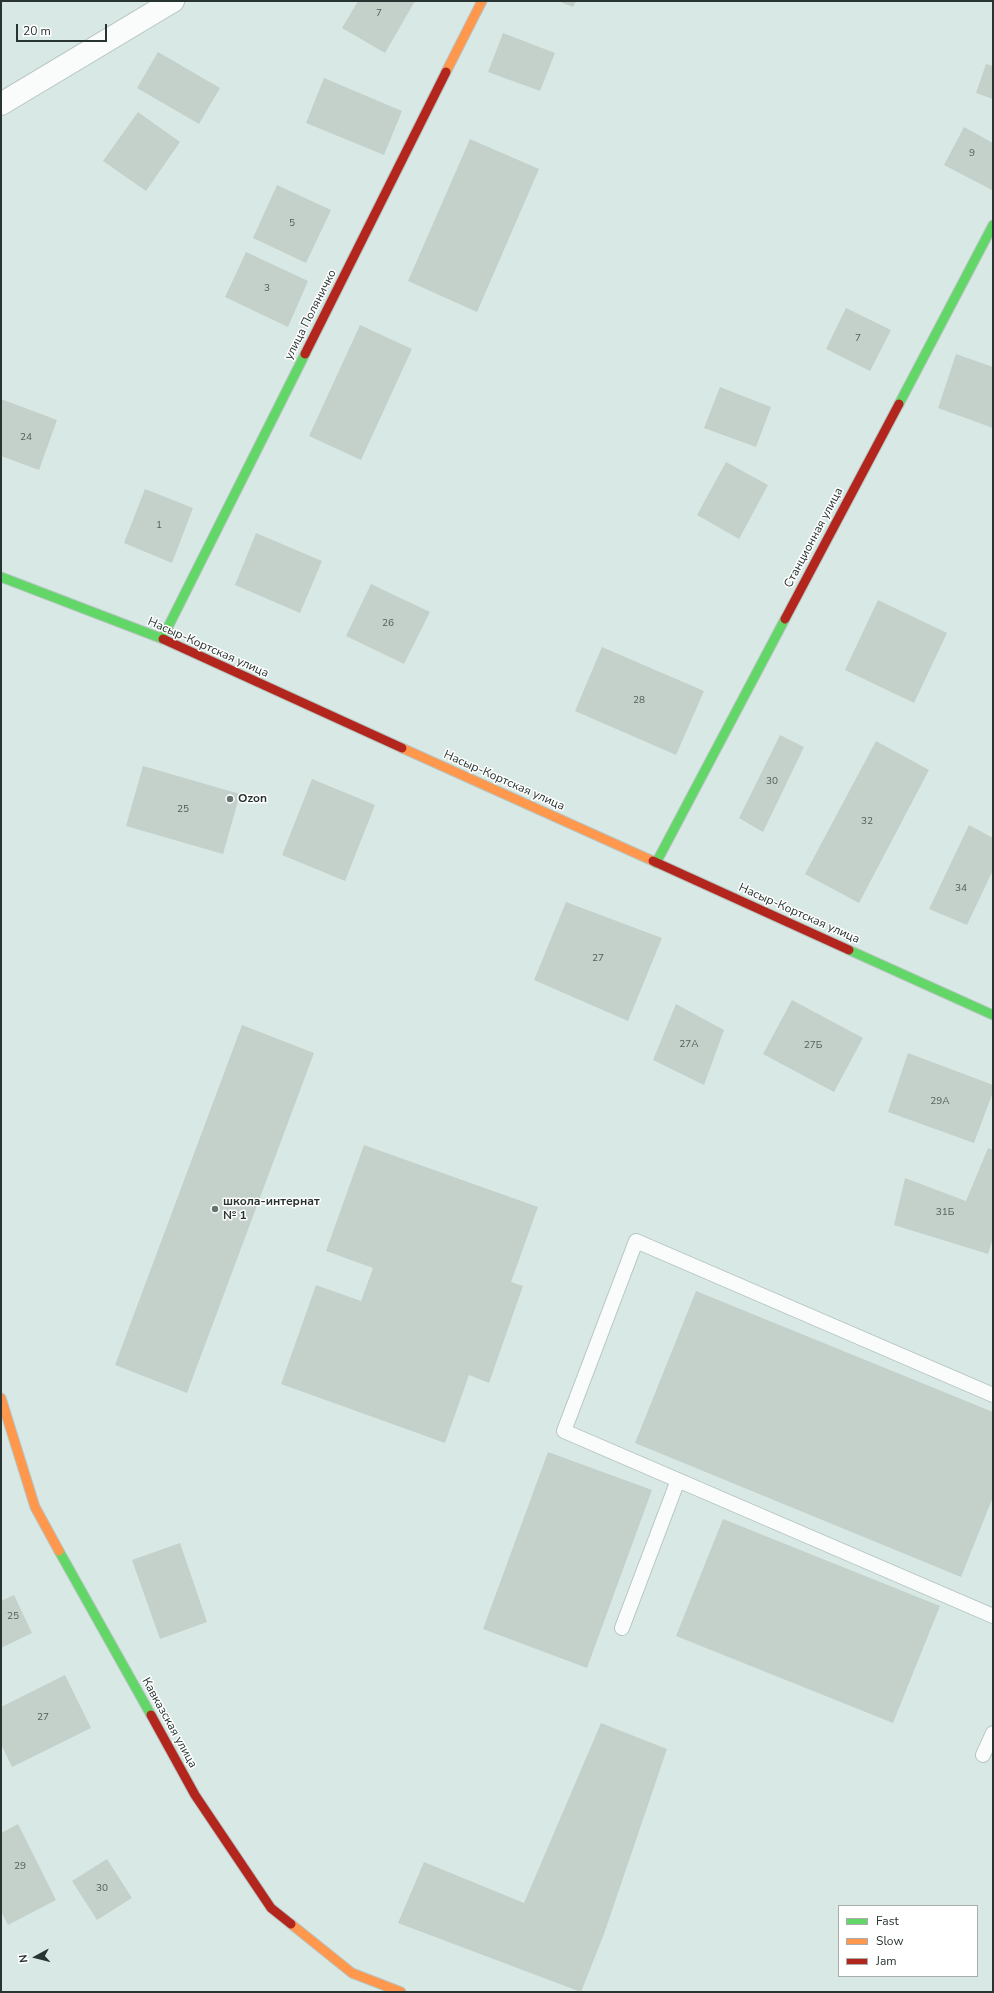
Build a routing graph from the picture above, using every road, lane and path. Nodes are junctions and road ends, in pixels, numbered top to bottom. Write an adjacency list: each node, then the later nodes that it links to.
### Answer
1 (173, 1): 3 (street)
2 (482, 1): 6 (street, улица Поляничко)
3 (1, 104)
4 (993, 225): 7 (street, Станционная улица)
5 (1, 577): 6 (street, Насыр-Кортская улица)
6 (162, 639): 7 (street, Насыр-Кортская улица)
7 (656, 862): 8 (street, Насыр-Кортская улица)
8 (993, 1014)
9 (993, 1395): 11 (lane)
10 (1, 1398): 16 (street, Кавказская улица)
11 (678, 1480): 12 (lane); 13 (lane)
12 (993, 1616)
13 (622, 1628)
14 (993, 1733): 15 (lane)
15 (983, 1756)
16 (401, 1992)

